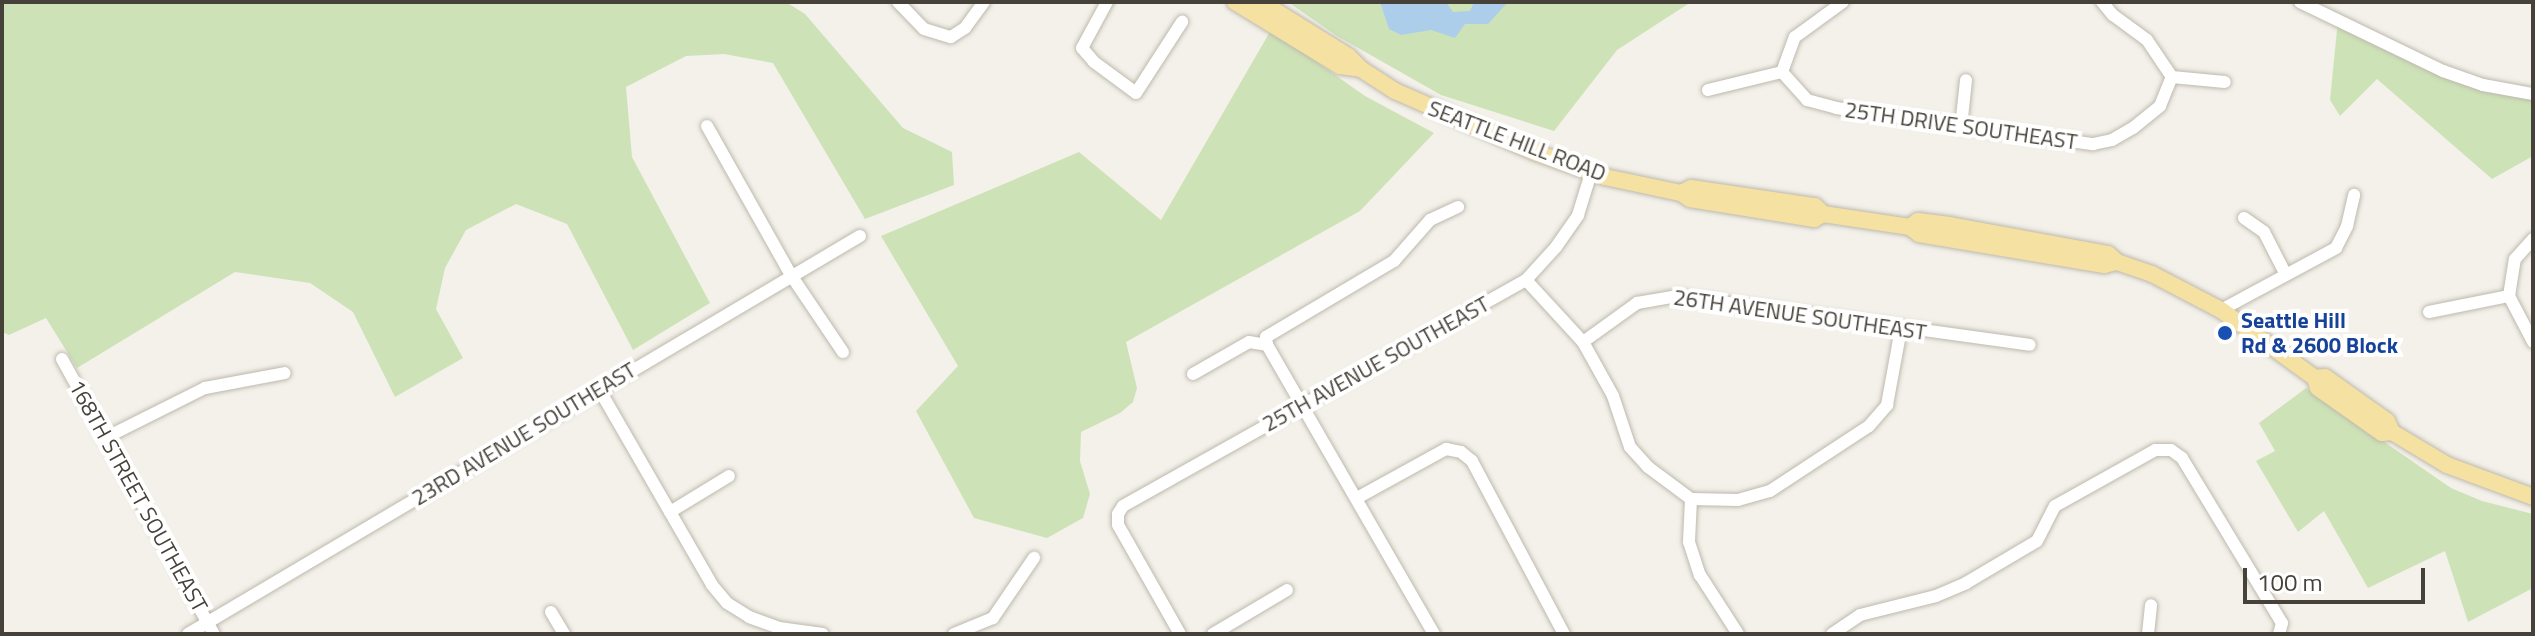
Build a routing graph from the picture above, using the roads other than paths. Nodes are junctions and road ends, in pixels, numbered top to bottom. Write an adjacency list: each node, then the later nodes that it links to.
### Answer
1 (898, 2): 2 (street)
2 (984, 2)
3 (1107, 2): 9 (street)
4 (1235, 2): 10 (main road, SEATTLE HILL ROAD)
5 (1261, 2): 10 (main road, SEATTLE HILL ROAD)
6 (1843, 2): 11 (street)
7 (2102, 2): 12 (street)
8 (2300, 2): 16 (street)
9 (1182, 22)
10 (1361, 69): 19 (main road, SEATTLE HILL ROAD)
11 (1782, 72): 15 (street); 18 (street, 25TH DRIVE SOUTHEAST)
12 (2172, 77): 14 (street); 18 (street, 25TH DRIVE SOUTHEAST)
13 (1966, 80): 18 (street)
14 (2225, 82)
15 (1708, 90)
16 (2533, 94)
17 (707, 126): 25 (street)
18 (1961, 127)
19 (1591, 173): 27 (street, 25TH AVENUE SOUTHEAST); 29 (main road, SEATTLE HILL ROAD)
20 (2354, 195): 26 (street)
21 (1458, 207): 32 (street)
22 (2244, 218): 26 (street)
23 (860, 236): 25 (street, 23RD AVENUE SOUTHEAST)
24 (2533, 239): 28 (street)
25 (791, 275): 36 (street); 40 (street, 23RD AVENUE SOUTHEAST)
26 (2286, 275): 29 (street)
27 (1526, 280): 33 (street); 41 (street, 25TH AVENUE SOUTHEAST)
28 (2509, 296): 30 (street); 34 (street)
29 (2221, 310): 44 (main road, SEATTLE HILL ROAD)
30 (2429, 312)
31 (1901, 329): 33 (street, 26TH AVENUE SOUTHEAST); 35 (street, 26TH AVENUE SOUTHEAST); 46 (street)
32 (1266, 341): 39 (street); 41 (street)
33 (1583, 342): 46 (street)
34 (2533, 342)
35 (2030, 345)
36 (843, 352)
37 (62, 359): 42 (street, 168TH STREET SOUTHEAST)
38 (285, 373): 42 (street)
39 (1193, 374)
40 (599, 389): 47 (street); 52 (street, 23RD AVENUE SOUTHEAST)
41 (1303, 405): 45 (street); 59 (street, 25TH AVENUE SOUTHEAST)
42 (107, 437): 52 (street, 168TH STREET SOUTHEAST)
43 (729, 476): 47 (street)
44 (2533, 497)
45 (1357, 498): 61 (street); 62 (street)
46 (1691, 499): 63 (street)
47 (670, 512): 54 (street)
48 (1034, 558): 58 (street)
49 (1287, 590): 60 (street)
50 (2151, 605): 65 (street)
51 (551, 612): 56 (street)
52 (211, 628): 55 (street, 23RD AVENUE SOUTHEAST)
53 (2280, 628): 64 (street)
54 (788, 632): 57 (street)
55 (188, 634)
56 (564, 634)
57 (823, 634)
58 (954, 634)
59 (1180, 634)
60 (1213, 634)
61 (1434, 634)
62 (1564, 634)
63 (1738, 634)
64 (1832, 634)
65 (2148, 634)

